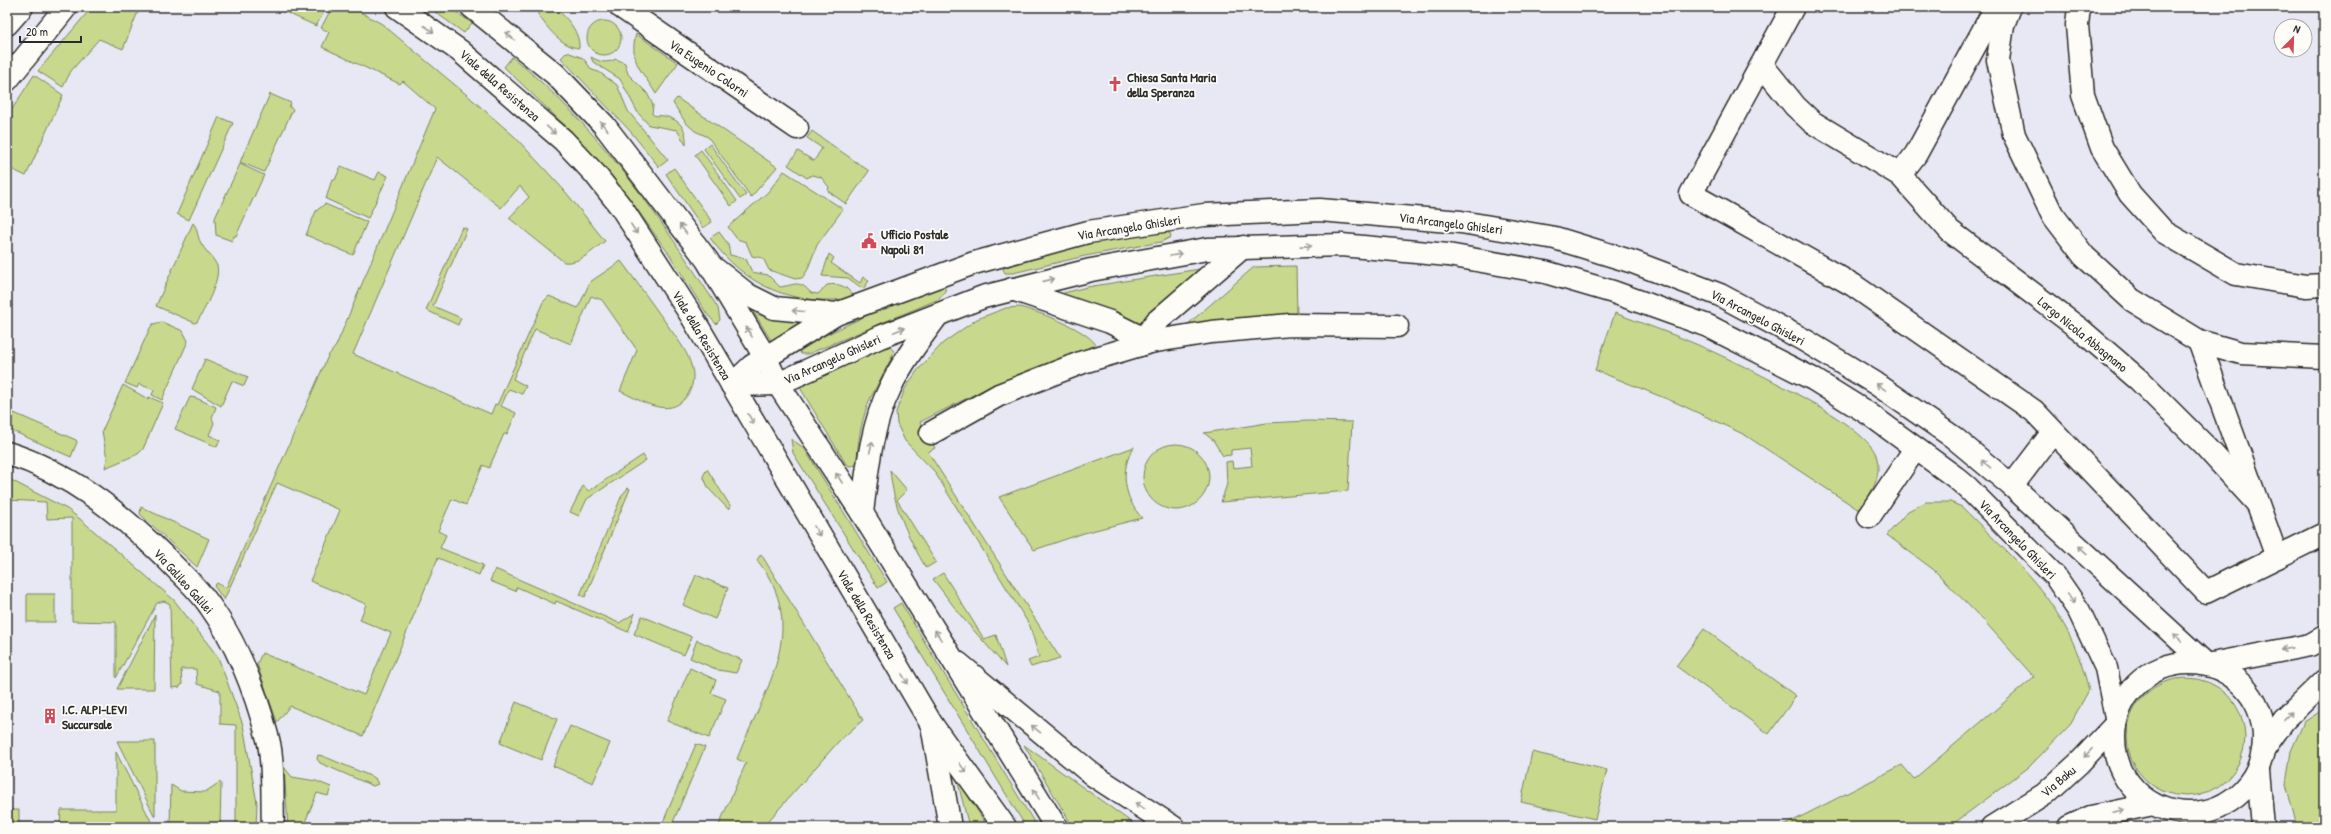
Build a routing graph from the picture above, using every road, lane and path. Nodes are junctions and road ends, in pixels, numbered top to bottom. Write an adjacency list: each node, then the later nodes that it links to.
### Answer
1 (22, 7): 10 (street)
2 (66, 7): 12 (street)
3 (397, 7): 33 (street, Viale della Resistenza, one-way to 33)
4 (472, 7): 18 (street, one-way to 4)
5 (621, 7): 13 (street, Via Eugenio Colorni)
6 (1793, 7): 11 (street)
7 (1996, 7): 14 (street)
8 (2010, 7): 28 (street)
9 (2079, 7): 20 (street)
10 (7, 24)
11 (1762, 65): 14 (street, Largo Nicola Abbagnano); 34 (street)
12 (7, 80)
13 (797, 128)
14 (1900, 175): 39 (street, Largo Nicola Abbagnano)
15 (1204, 215): 17 (street); 19 (street, Via Arcangelo Ghisleri); 22 (street, Via Arcangelo Ghisleri)
16 (1243, 247): 17 (street, Via Arcangelo Ghisleri); 27 (street, Via Arcangelo Ghisleri, one-way to 27); 29 (street)
17 (1207, 249): 21 (street, Via Arcangelo Ghisleri, one-way to 17)
18 (707, 260): 24 (street, Via Arcangelo Ghisleri, one-way to 18); 31 (street, one-way to 18)
19 (974, 263): 23 (street); 24 (street, Via Arcangelo Ghisleri)
20 (2324, 285)
21 (1012, 289): 23 (street, Via Arcangelo Ghisleri); 29 (street)
22 (1720, 295): 27 (street); 38 (street, Via Arcangelo Ghisleri, one-way to 22)
23 (983, 298): 25 (street, Via Arcangelo Ghisleri)
24 (836, 314): 31 (street, Via Arcangelo Ghisleri)
25 (936, 316): 32 (street, Via Arcangelo Ghisleri, one-way to 25); 40 (street, one-way to 25)
26 (1397, 326): 29 (street)
27 (1708, 326): 36 (street, Via Arcangelo Ghisleri)
28 (2199, 341): 30 (street); 39 (street)
29 (1145, 344): 35 (street)
30 (2324, 357)
31 (765, 358): 32 (street); 33 (street, Via Arcangelo Ghisleri)
32 (778, 384): 33 (street, Via Arcangelo Ghisleri); 40 (street, one-way to 32)
33 (732, 385): 49 (street, Viale della Resistenza, one-way to 49)
34 (2053, 432): 38 (street); 43 (street)
35 (931, 433)
36 (1915, 449): 41 (street); 48 (street, Via Arcangelo Ghisleri, one-way to 48)
37 (7, 453): 54 (street, Via Galileo Galilei)
38 (2012, 486): 46 (street, Via Arcangelo Ghisleri, one-way to 38)
39 (2257, 503): 43 (street)
40 (862, 513): 45 (street, one-way to 40)
41 (1869, 517)
42 (2324, 534): 43 (street)
43 (2277, 557)
44 (2324, 638): 46 (street, one-way to 46)
45 (952, 659): 57 (street, one-way to 45); 58 (street, one-way to 45)
46 (2207, 665): 48 (street); 50 (street)
47 (2324, 680): 50 (street, one-way to 47)
48 (2116, 722): 52 (street); 59 (street, Via Baku, one-way to 59)
49 (932, 725): 55 (street, Viale della Resistenza); 56 (street, Viale della Resistenza, one-way to 56)
50 (2265, 747): 51 (street)
51 (2258, 771): 53 (street); 62 (street)
52 (2153, 804): 53 (street); 60 (street, one-way to 52)
53 (2180, 813): 61 (street)
54 (273, 827)
55 (950, 827)
56 (1005, 827)
57 (1056, 827)
58 (1173, 827)
59 (1992, 827)
60 (2069, 827)
61 (2199, 827)
62 (2263, 827)

